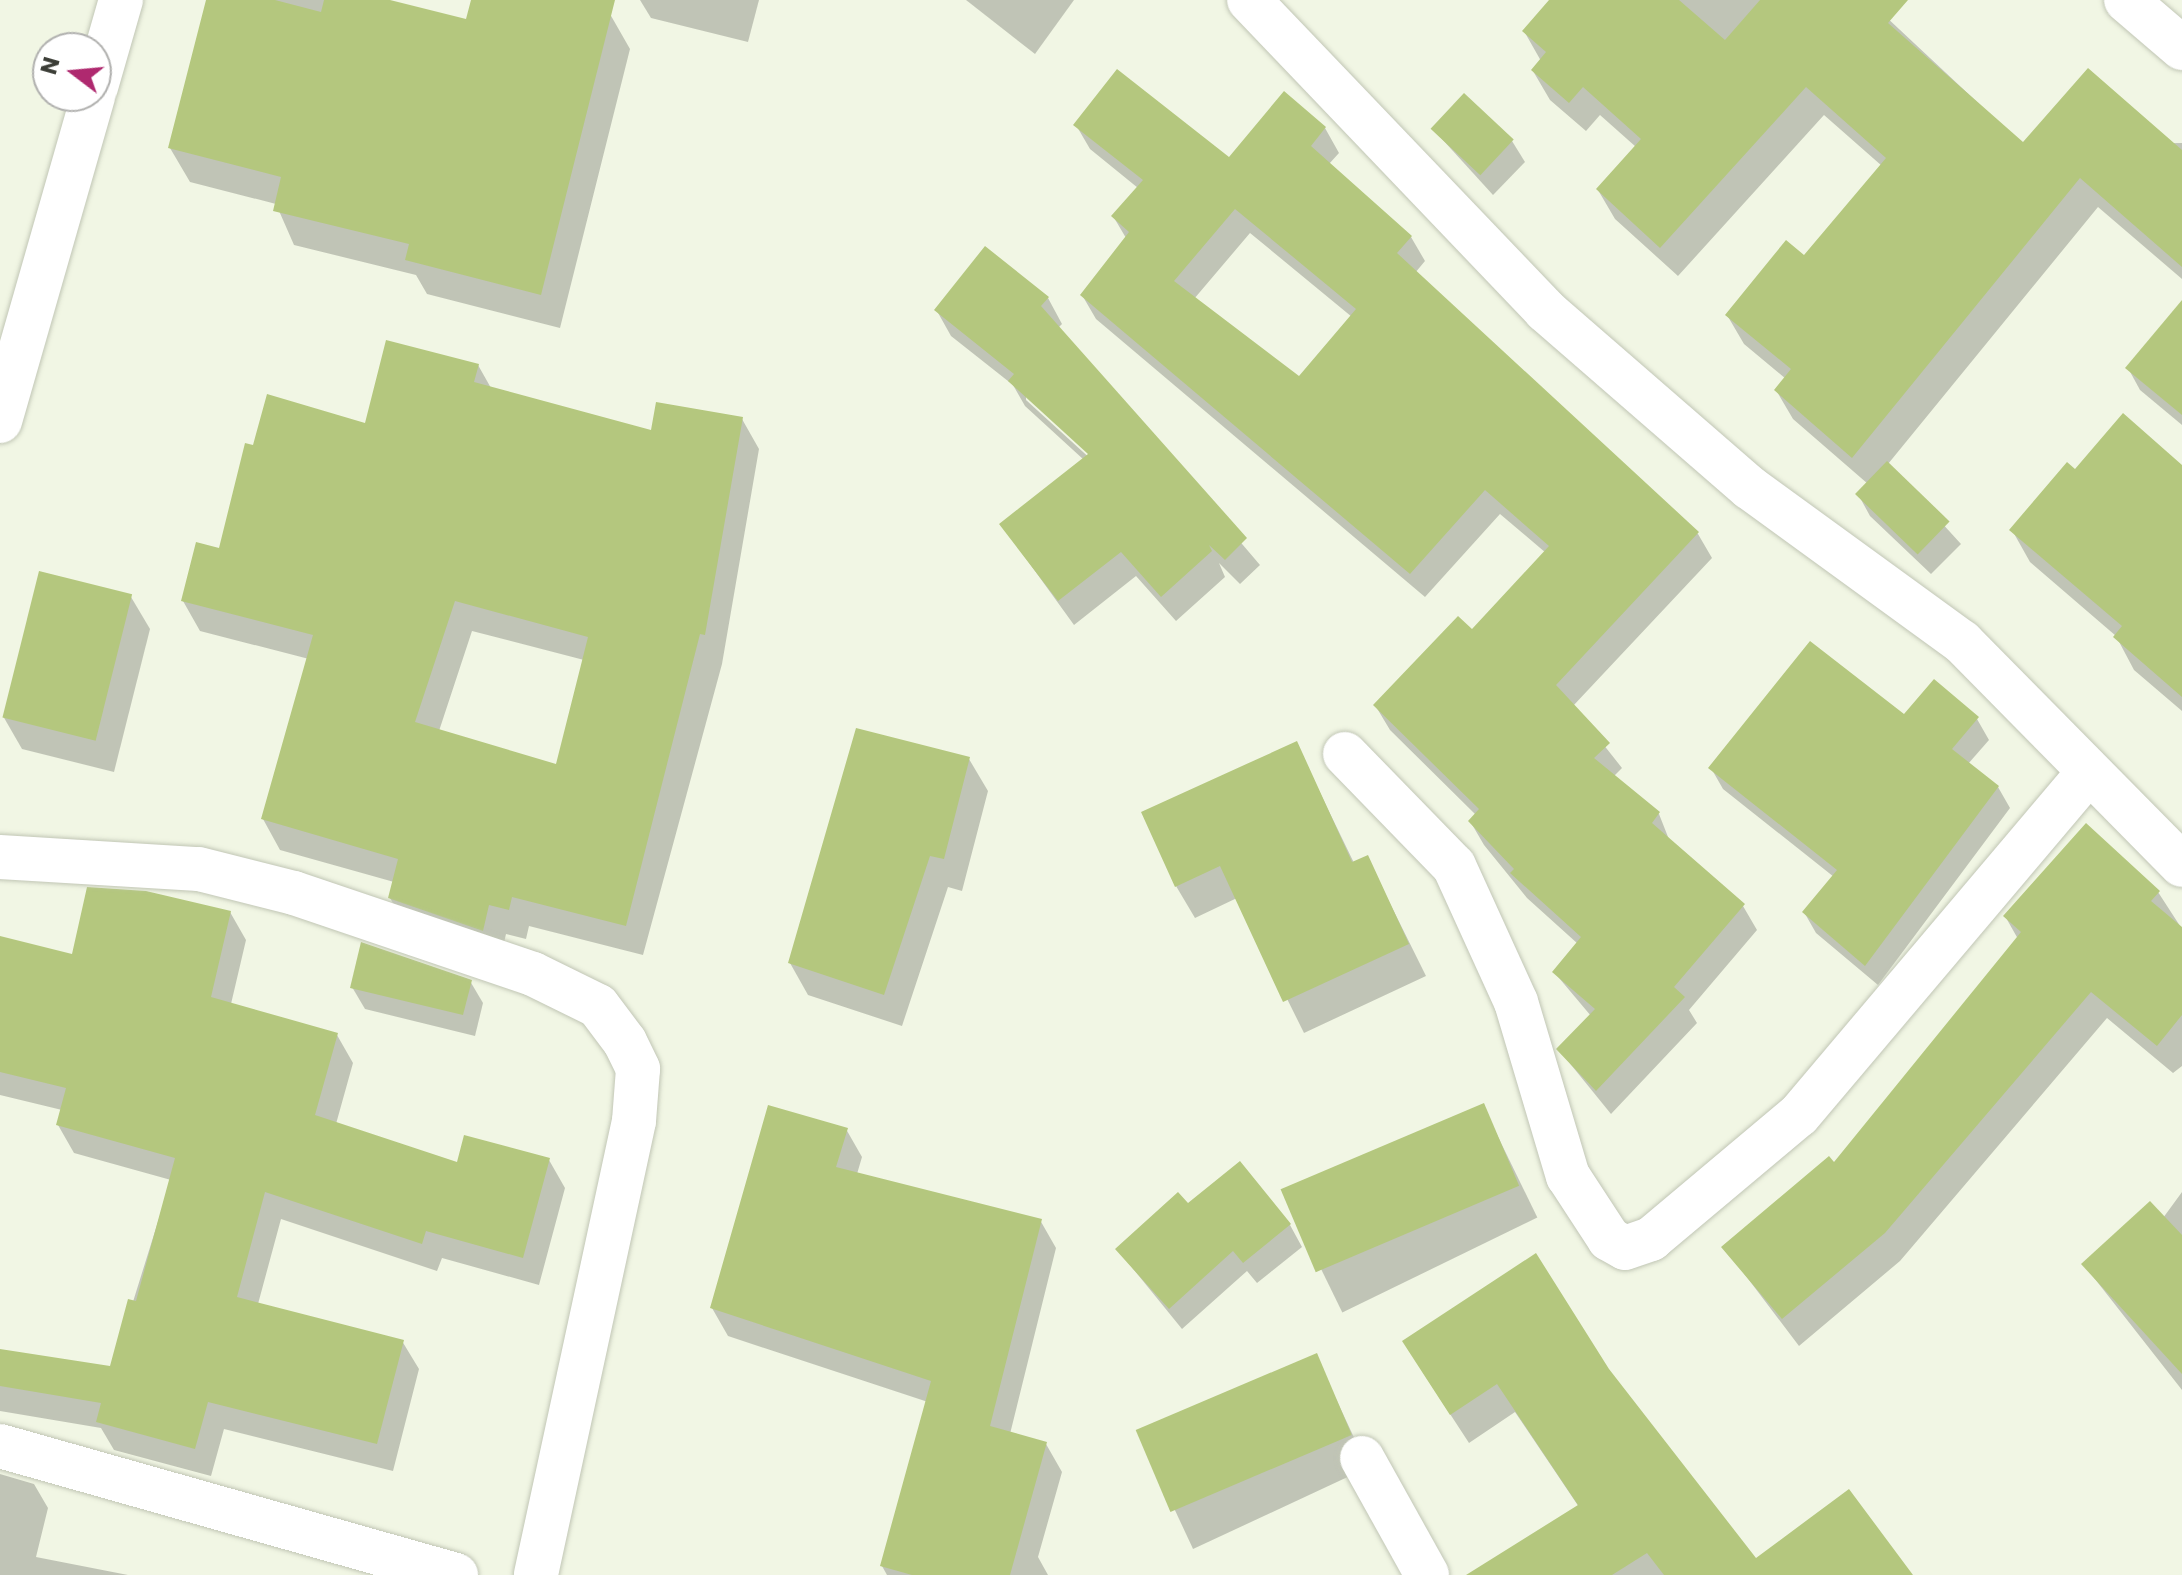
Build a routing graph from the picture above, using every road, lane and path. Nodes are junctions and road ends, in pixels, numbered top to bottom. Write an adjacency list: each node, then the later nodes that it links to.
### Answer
1 (121, 0): 4 (street)
2 (1249, 0): 9 (street)
3 (2126, 0): 5 (street)
4 (112, 32)
5 (2182, 48)
6 (88, 112): 7 (street)
7 (0, 421)
8 (1345, 754): 9 (street)
9 (2089, 772): 11 (street)
10 (0, 857): 15 (street)
11 (2182, 865)
12 (0, 1446): 14 (street)
13 (1362, 1458): 16 (street)
14 (456, 1575)
15 (536, 1575)
16 (1427, 1575)

